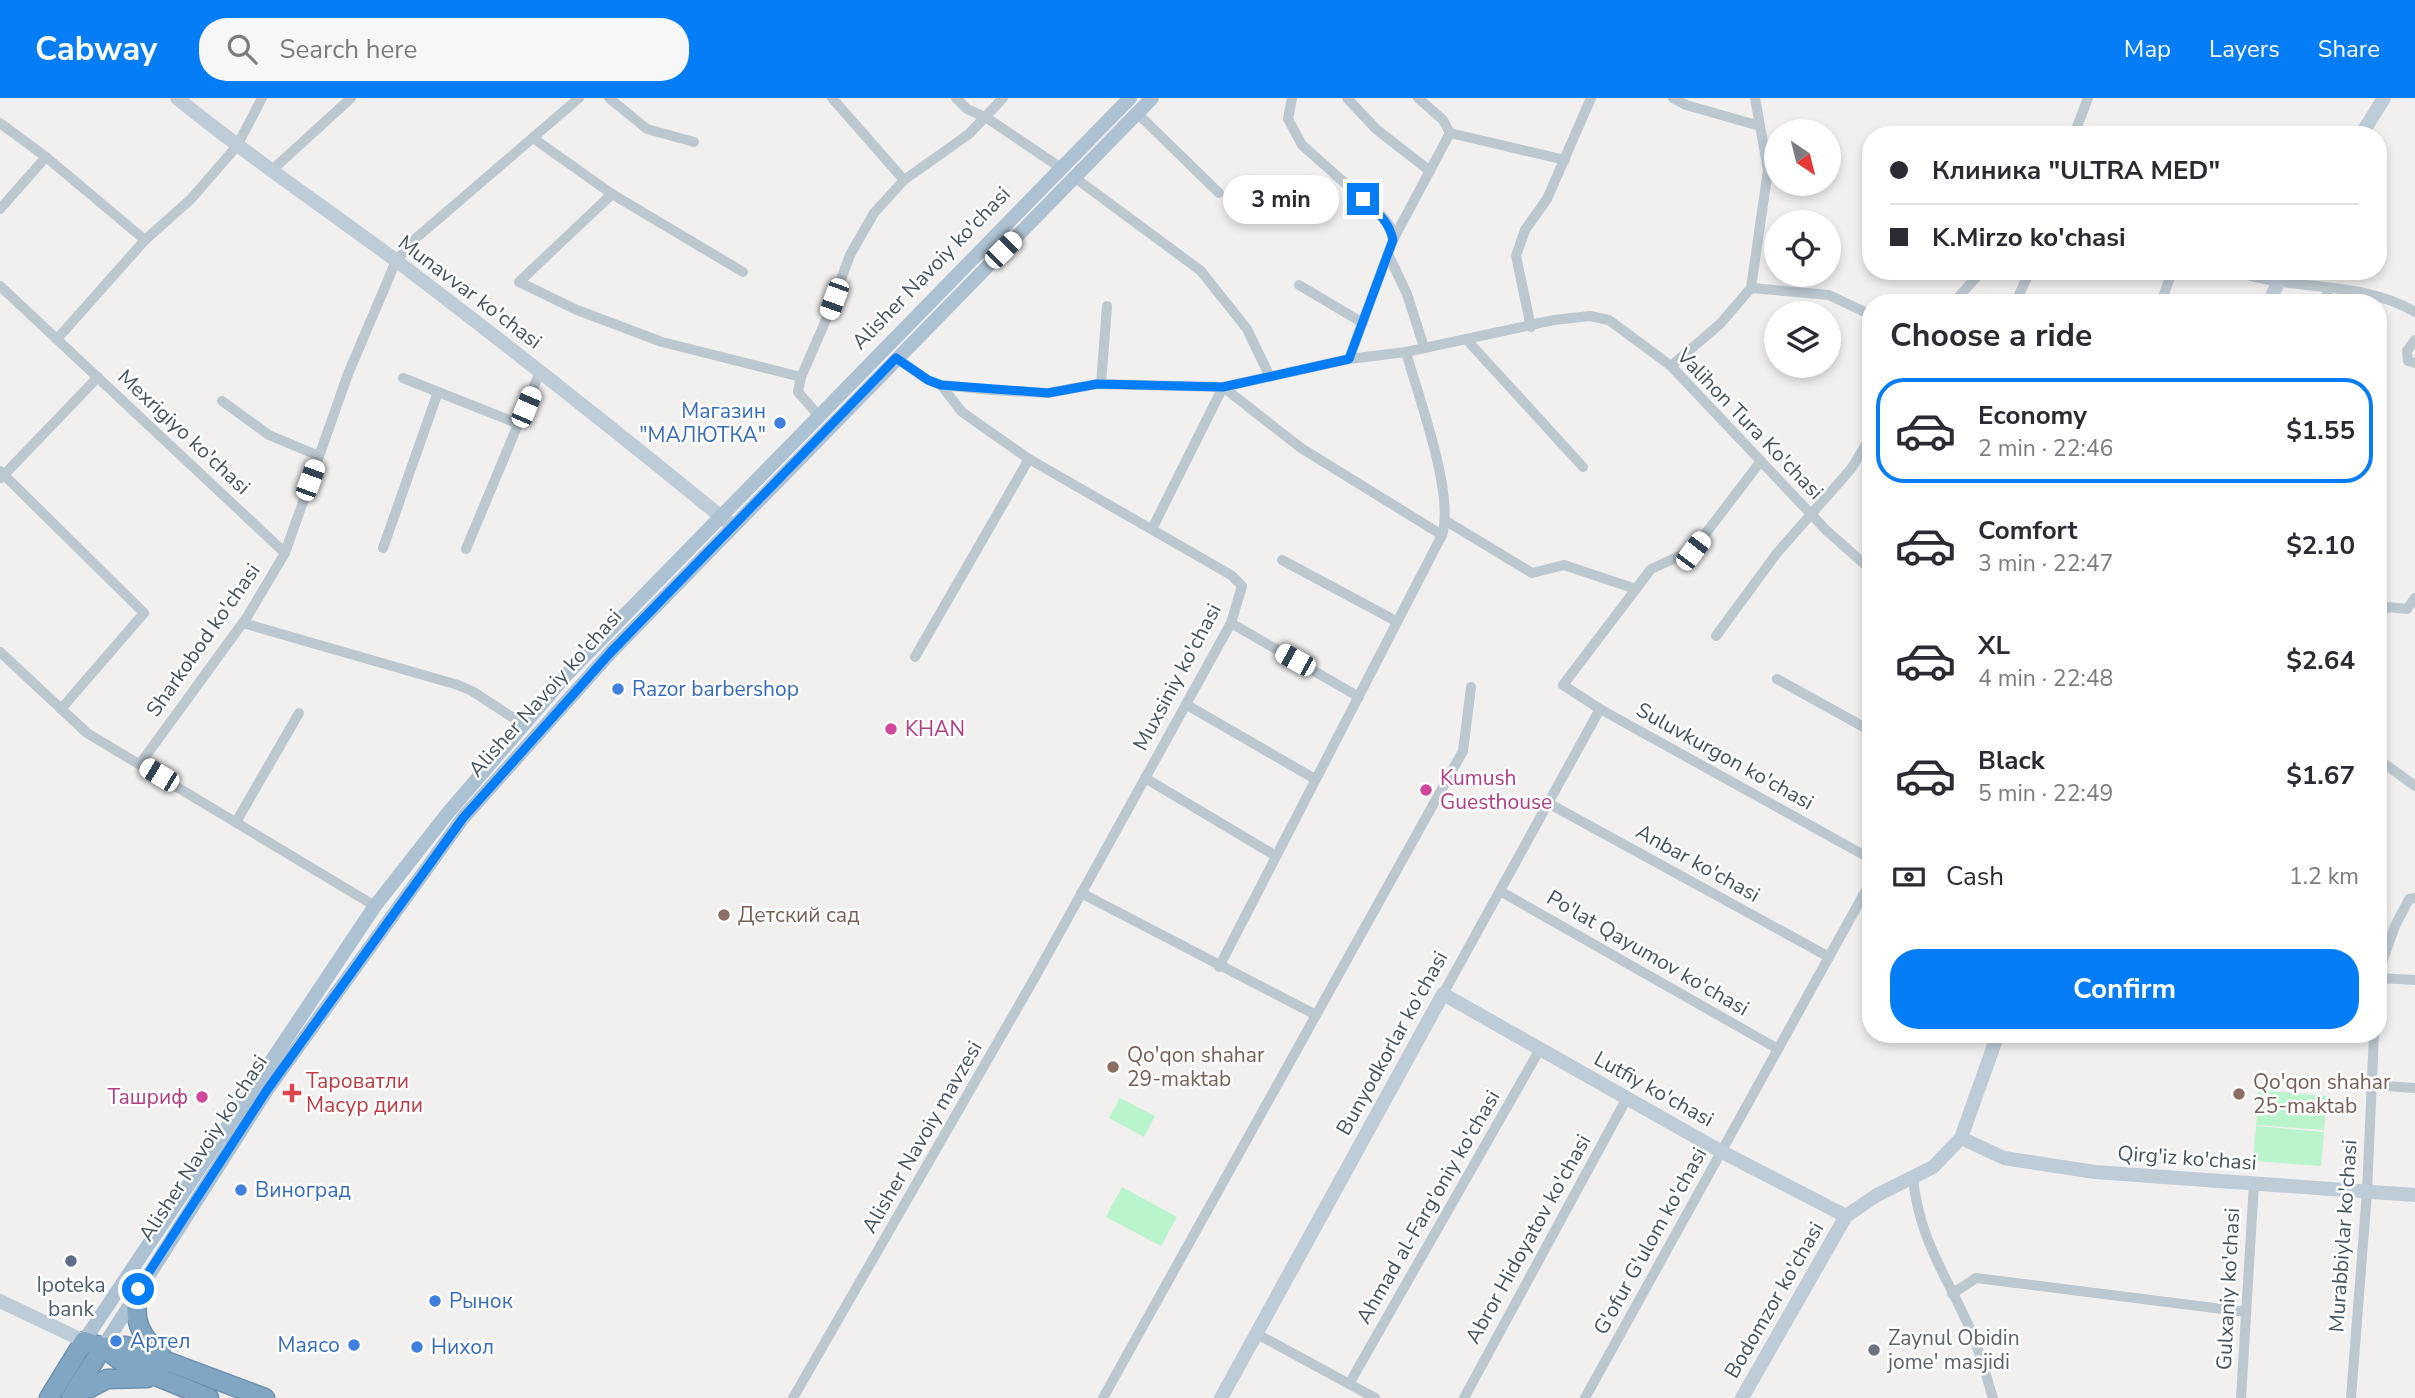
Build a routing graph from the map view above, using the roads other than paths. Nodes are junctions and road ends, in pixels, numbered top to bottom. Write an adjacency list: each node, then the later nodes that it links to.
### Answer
1 (177, 98): 28 (main road, Munavvar ko'chasi)
2 (262, 98): 28 (street)
3 (351, 98): 32 (street)
4 (579, 98): 26 (street, Sharkobod ko'chasi)
5 (609, 98): 27 (street)
6 (832, 98): 35 (street)
7 (957, 98): 20 (street)
8 (1003, 98): 20 (street)
9 (1130, 98): 31 (main road, Alisher Navoiy ko'chasi)
10 (1152, 98): 19 (main road, Alisher Navoiy ko'chasi)
11 (1292, 98): 40 (street)
12 (1347, 98): 33 (street)
13 (1418, 98): 25 (street)
14 (1591, 98): 30 (street)
15 (1673, 98): 22 (street)
16 (1755, 98): 22 (street)
17 (2088, 98): 23 (street)
18 (2385, 98): 24 (main road)
19 (1137, 114): 34 (main road, Alisher Navoiy ko'chasi); 36 (street)
20 (987, 118): 31 (street); 35 (street)
21 (0, 123): 29 (street)
22 (1760, 126): 48 (street)
23 (2077, 126)
24 (2367, 126)
25 (1450, 133): 30 (street); 33 (street)
26 (533, 138): 37 (street); 42 (street, Sharkobod ko'chasi)
27 (694, 142)
28 (237, 146): 32 (main road, Munavvar ko'chasi); 39 (street)
29 (46, 157): 38 (street); 39 (street)
30 (1564, 160): 58 (street)
31 (1060, 168): 78 (main road, Alisher Navoiy ko'chasi)
32 (271, 171): 42 (main road, Munavvar ko'chasi)
33 (1430, 171): 40 (street)
34 (1074, 177): 64 (main road, Alisher Navoiy ko'chasi); 71 (street)
35 (904, 180): 70 (street)
36 (1219, 193)
37 (612, 194): 43 (street); 70 (street)
38 (0, 209)
39 (145, 240): 59 (street)
40 (1393, 240): 41 (street)
41 (1388, 254): 57 (street); 62 (street)
42 (396, 261): 68 (main road, Munavvar ko'chasi); 81 (street, Sharkobod ko'chasi)
43 (743, 272)
44 (1974, 280): 50 (street)
45 (2292, 280): 49 (street)
46 (1299, 285): 57 (street)
47 (0, 286): 59 (street, Mexrigiyo ko'chasi)
48 (1751, 288): 55 (street); 67 (street)
49 (2329, 289): 51 (street); 52 (street)
50 (1960, 294)
51 (2327, 294)
52 (2374, 294)
53 (2387, 300): 56 (street)
54 (1107, 306): 73 (street)
55 (1862, 311)
56 (2415, 312)
57 (1363, 323): 65 (street)
58 (1531, 327): 60 (street, Valihon Tura Ko'chasi); 67 (street, Valihon Tura Ko'chasi)
59 (57, 339): 69 (street, Mexrigiyo ko'chasi)
60 (1465, 339): 62 (street, Valihon Tura Ko'chasi); 84 (street)
61 (2415, 340): 66 (street)
62 (1424, 347): 63 (street, Valihon Tura Ko'chasi)
63 (1406, 352): 65 (street, Valihon Tura Ko'chasi); 88 (street)
64 (896, 358): 74 (street, Valihon Tura Ko'chasi); 89 (main road, Alisher Navoiy ko'chasi)
65 (1349, 359): 71 (street, Valihon Tura Ko'chasi)
66 (2415, 363)
67 (1671, 366): 83 (street, Valihon Tura Ko'chasi)
68 (540, 372): 79 (street); 86 (main road, Munavvar ko'chasi)
69 (97, 377): 85 (street); 94 (street, Mexrigiyo ko'chasi)
70 (801, 377): 78 (street)
71 (1270, 377): 75 (street, Valihon Tura Ko'chasi)
72 (403, 378): 76 (street)
73 (1101, 384): 74 (street, Valihon Tura Ko'chasi); 75 (street, Valihon Tura Ko'chasi)
74 (941, 385): 82 (street, Muxsiniy ko'chasi)
75 (1223, 387): 90 (street); 91 (street)
76 (438, 392): 79 (street); 92 (street)
77 (222, 401): 81 (street)
78 (819, 416): 86 (main road, Alisher Navoiy ko'chasi)
79 (519, 424): 93 (street)
80 (1862, 451): 87 (street)
81 (319, 456): 94 (street, Sharkobod ko'chasi)
82 (1030, 459): 90 (street, Muxsiniy ko'chasi); 105 (street)
83 (1761, 461): 87 (street, Valihon Tura Ko'chasi); 97 (street)
84 (1583, 467)
85 (1, 475): 110 (street)
86 (719, 515): 89 (main road, Munavvar ko'chasi); 113 (main road, Alisher Navoiy ko'chasi)
87 (1812, 515): 96 (street, Valihon Tura Ko'chasi); 103 (street)
88 (1446, 521): 91 (street); 97 (street)
89 (733, 526): 150 (main road, Alisher Navoiy ko'chasi)
90 (1152, 529): 102 (street, Muxsiniy ko'chasi)
91 (1442, 535): 100 (street)
92 (383, 548)
93 (466, 549)
94 (285, 553): 101 (street, Sharkobod ko'chasi)
95 (1282, 560): 100 (street)
96 (1862, 562)
97 (1636, 589): 111 (street, Suluvkurgon ko'chasi)
98 (2415, 597): 99 (street)
99 (2387, 608)
100 (1395, 621): 108 (street)
101 (243, 623): 113 (street); 115 (street, Sharkobod ko'chasi)
102 (1231, 624): 108 (street); 109 (street, Muxsiniy ko'chasi)
103 (1716, 636)
104 (0, 652): 110 (street)
105 (915, 657)
106 (1777, 678): 114 (street)
107 (1471, 687): 135 (street)
108 (1359, 696): 118 (street)
109 (1187, 705): 117 (street, Muxsiniy ko'chasi); 118 (street)
110 (61, 709): 115 (street)
111 (1600, 709): 120 (street, Bunyodkorlar ko'chasi); 122 (street, Suluvkurgon ko'chasi)
112 (299, 713): 121 (street)
113 (524, 724): 128 (main road, Alisher Navoiy ko'chasi)
114 (1862, 726)
115 (140, 764): 121 (street)
116 (2387, 766): 119 (street)
117 (1145, 778): 123 (street); 125 (street, Muxsiniy ko'chasi)
118 (1315, 779): 123 (street)
119 (2415, 786)
120 (1548, 803): 124 (street, Bunyodkorlar ko'chasi); 130 (street, Anbar ko'chasi)
121 (236, 822): 128 (street)
122 (1862, 854)
123 (1276, 856): 131 (street)
124 (1500, 891): 134 (street, Bunyodkorlar ko'chasi); 139 (street, Po'lat Qayumov ko'chasi)
125 (1081, 893): 131 (street); 164 (street, Alisher Navoiy mavzesi)
126 (1862, 897): 130 (street, G'ofur G'ulom ko'chasi)
127 (2415, 898): 129 (street)
128 (375, 906): 155 (main road, Alisher Navoiy ko'chasi)
129 (2387, 947)
130 (1829, 957): 139 (street, G'ofur G'ulom ko'chasi)
131 (1219, 967): 135 (street)
132 (2387, 977): 133 (street)
133 (2415, 980)
134 (1443, 994): 138 (main road, Lutfiy ko'chasi); 154 (main road, Bunyodkorlar ko'chasi)
135 (1316, 1015): 165 (street)
136 (1995, 1043): 143 (main road)
137 (2374, 1043): 140 (street, Murabbiylar ko'chasi)
138 (1540, 1049): 142 (main road, Lutfiy ko'chasi); 159 (street, Ahmad al-Farg'oniy ko'chasi)
139 (1778, 1049): 144 (street, G'ofur G'ulom ko'chasi)
140 (2372, 1085): 141 (street); 147 (street, Murabbiylar ko'chasi)
141 (2415, 1088)
142 (1627, 1098): 144 (main road, Lutfiy ko'chasi); 168 (street, Abror Hidoyatov ko'chasi)
143 (1961, 1138): 145 (main road, Bodomzor ko'chasi); 146 (main road, Qirg'iz ko'chasi)
144 (1721, 1152): 149 (main road, Lutfiy ko'chasi); 169 (street, G'ofur G'ulom ko'chasi)
145 (1913, 1179): 149 (main road, Bodomzor ko'chasi); 151 (street)
146 (2254, 1183): 147 (main road, Qirg'iz ko'chasi); 153 (street, Gulxaniy ko'chasi)
147 (2367, 1192): 148 (main road, Qirg'iz ko'chasi); 173 (street, Murabbiylar ko'chasi)
148 (2415, 1195)
149 (1846, 1216): 170 (main road, Bodomzor ko'chasi)
150 (138, 1289): 156 (main road, Alisher Navoiy ko'chasi); 157 (highway)
151 (1952, 1294): 153 (street); 171 (street)
152 (0, 1301): 155 (main road)
153 (2246, 1312): 172 (street, Gulxaniy ko'chasi)
154 (1257, 1334): 159 (street); 166 (main road, Bunyodkorlar ko'chasi)
155 (84, 1341): 156 (highway); 160 (highway, Alisher Navoiy ko'chasi)
156 (103, 1347): 157 (highway); 158 (highway); 161 (highway, Alisher Navoiy ko'chasi)
157 (171, 1364): 163 (highway)
158 (159, 1379): 161 (highway); 162 (highway)
159 (1349, 1384): 167 (street)
160 (49, 1398)
161 (71, 1398)
162 (209, 1398)
163 (265, 1398)
164 (793, 1398)
165 (1103, 1398)
166 (1221, 1398)
167 (1376, 1398)
168 (1464, 1398)
169 (1585, 1398)
170 (1742, 1398)
171 (1993, 1398)
172 (2241, 1398)
173 (2351, 1398)

